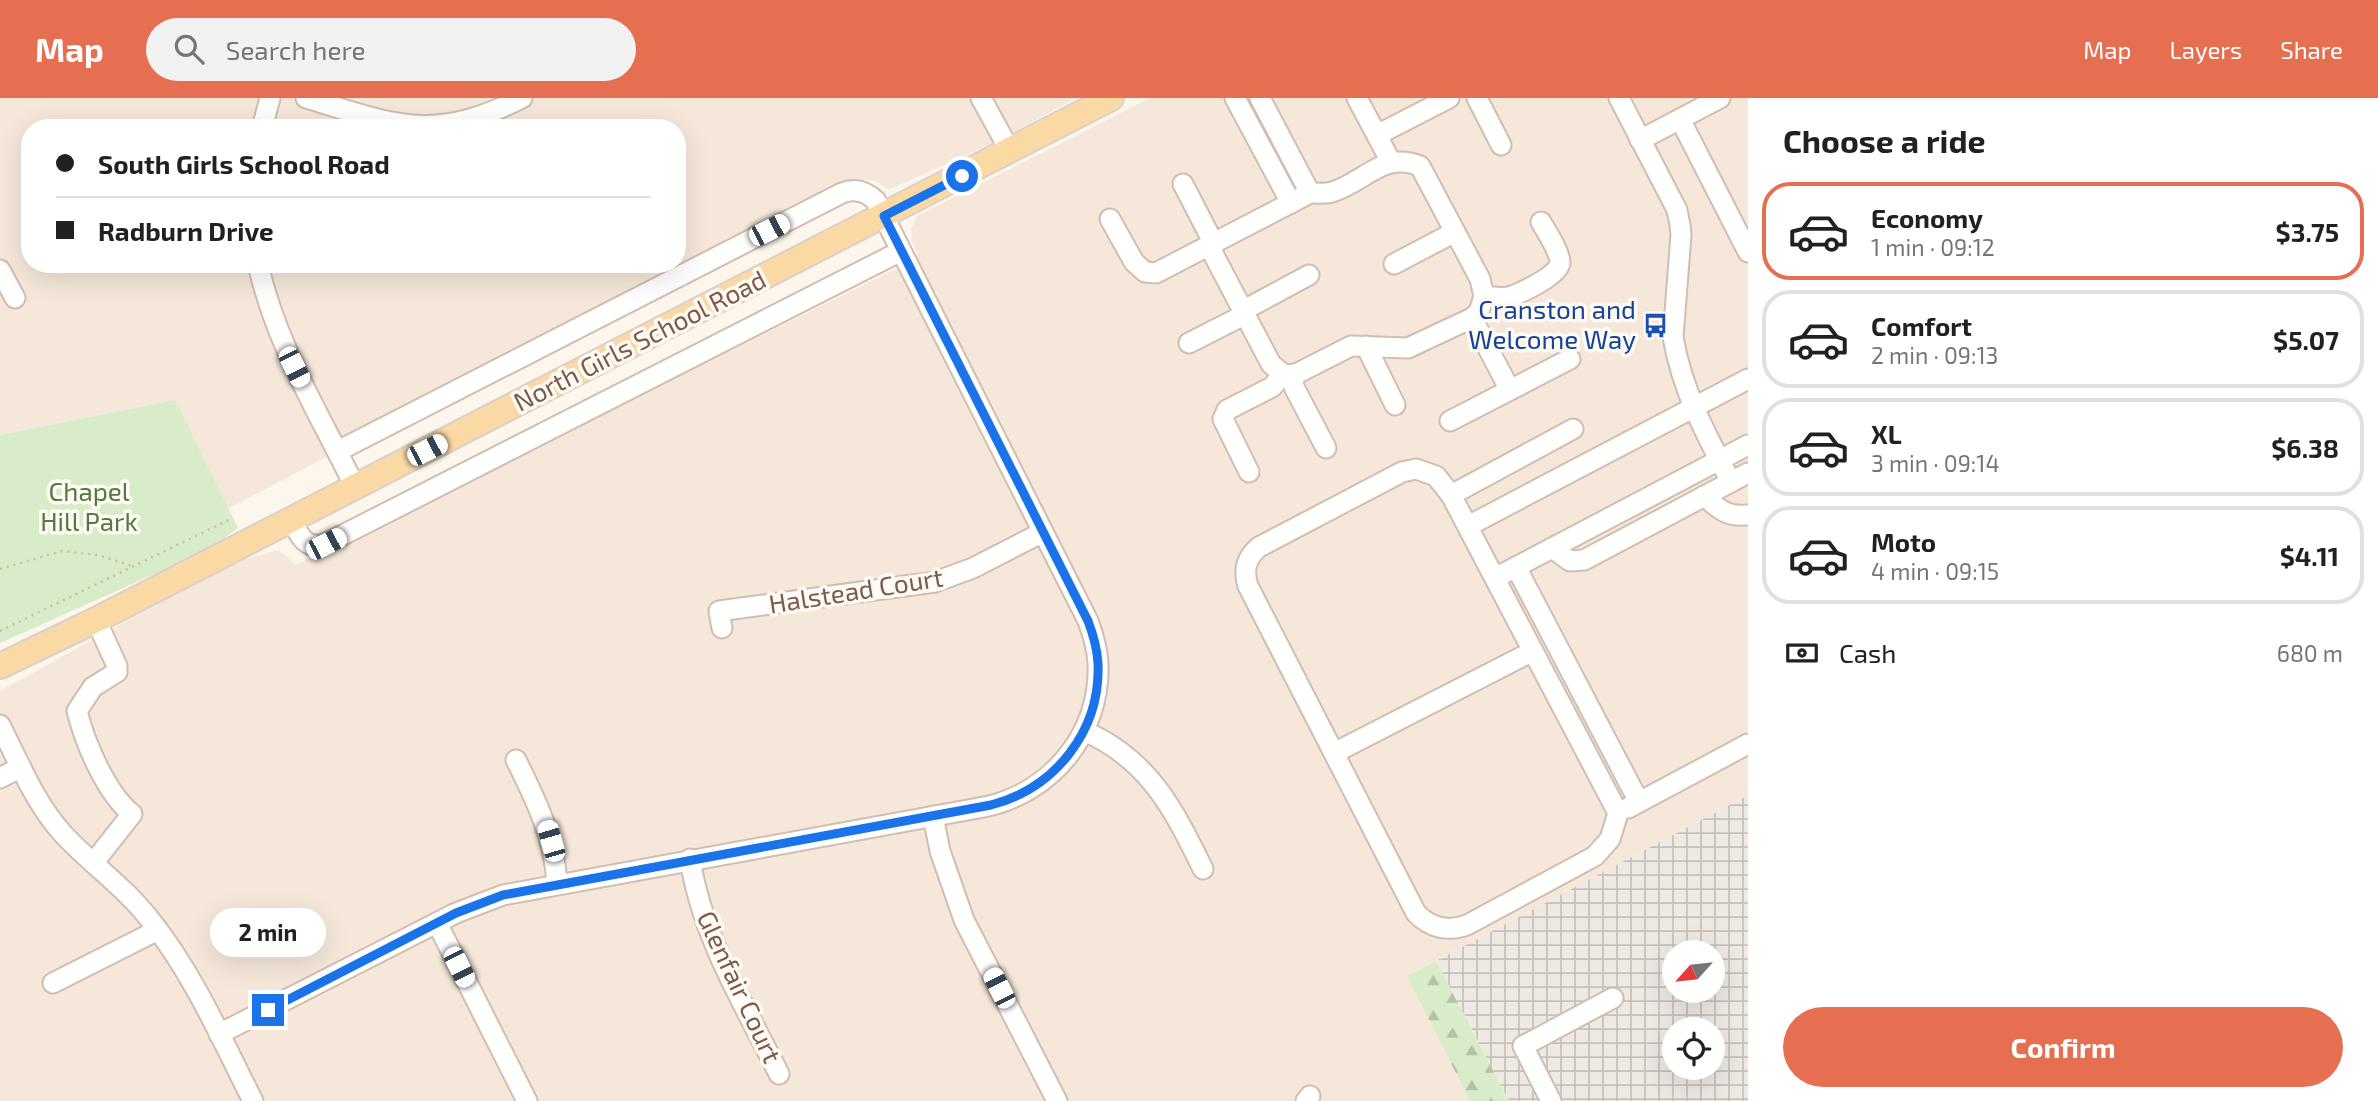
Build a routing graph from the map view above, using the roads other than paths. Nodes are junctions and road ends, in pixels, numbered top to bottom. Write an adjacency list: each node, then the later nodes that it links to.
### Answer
1 (270, 98): 13 (street)
2 (306, 98): 14 (street)
3 (522, 98): 15 (street)
4 (981, 98): 20 (street)
5 (1111, 98): 20 (main road)
6 (1235, 98): 24 (street)
7 (1260, 98): 23 (street)
8 (1357, 98): 17 (street)
9 (1449, 98): 17 (street)
10 (1477, 98): 19 (street)
11 (1619, 98): 18 (street)
12 (1720, 98): 16 (street)
13 (264, 119)
14 (379, 119)
15 (474, 119)
16 (1680, 119): 18 (street); 31 (street)
17 (1377, 135): 21 (street)
18 (1640, 140): 49 (street)
19 (1501, 145)
20 (1010, 151): 25 (main road)
21 (1391, 162): 23 (street); 28 (street)
22 (1183, 184): 29 (street)
23 (1310, 193): 24 (street)
24 (1291, 203): 29 (street)
25 (884, 216): 30 (street); 35 (street, North Girls School Road); 58 (main road, North Girls School Road)
26 (1110, 219): 29 (street)
27 (1541, 222): 38 (street)
28 (1455, 232): 32 (street); 38 (street)
29 (1212, 245): 40 (street)
30 (901, 251): 62 (street, North Girls School Road); 64 (street)
31 (1748, 252)
32 (1394, 264)
33 (0, 270): 39 (street)
34 (260, 273): 54 (street)
35 (686, 273)
36 (686, 273): 54 (street, North Girls School Road)
37 (1309, 275): 40 (street)
38 (1485, 296): 41 (street)
39 (15, 298)
40 (1245, 312): 42 (street); 45 (street)
41 (1472, 318): 43 (street); 47 (street)
42 (1189, 343)
43 (1366, 346): 45 (street); 48 (street)
44 (1570, 359): 47 (street)
45 (1286, 375): 53 (street); 56 (street)
46 (1748, 379): 49 (street)
47 (1510, 390): 50 (street)
48 (1395, 405)
49 (1692, 408): 55 (street); 63 (street)
50 (1450, 421)
51 (1573, 429): 59 (street)
52 (1748, 445): 55 (street)
53 (1326, 448)
54 (338, 451): 58 (street)
55 (1719, 460): 57 (street); 65 (street)
56 (1249, 472)
57 (1740, 478): 60 (street)
58 (355, 486): 62 (main road, North Girls School Road)
59 (1451, 495): 63 (street); 75 (street)
60 (1704, 496): 61 (street); 65 (street)
61 (1746, 515)
62 (291, 519): 68 (main road, North Girls School Road)
63 (1468, 526): 67 (street)
64 (1043, 532): 69 (street, Halstead Court); 73 (street)
65 (1552, 548): 66 (street)
66 (1516, 567): 67 (street); 79 (street)
67 (1495, 578): 70 (street)
68 (96, 620): 71 (main road, North Girls School Road); 83 (street)
69 (722, 628)
70 (1533, 651): 75 (street); 80 (street)
71 (0, 666)
72 (0, 725): 77 (street)
73 (1084, 731): 81 (street); 84 (street)
74 (1748, 744): 79 (street)
75 (1334, 753): 80 (street)
76 (516, 760): 85 (street)
77 (21, 767): 78 (street); 83 (street)
78 (0, 778)
79 (1639, 802): 80 (street)
80 (1618, 813)
81 (933, 816): 82 (street); 94 (street)
82 (690, 859): 85 (street); 91 (street, Glenfair Court)
83 (94, 862): 87 (street)
84 (1203, 869)
85 (557, 883): 86 (street)
86 (437, 923): 90 (street); 93 (street)
87 (158, 930): 88 (street); 90 (street)
88 (53, 983)
89 (1613, 998): 95 (street)
90 (219, 1034): 92 (street)
91 (779, 1074)
92 (253, 1101)
93 (527, 1101)
94 (1057, 1101)
95 (1551, 1101)

